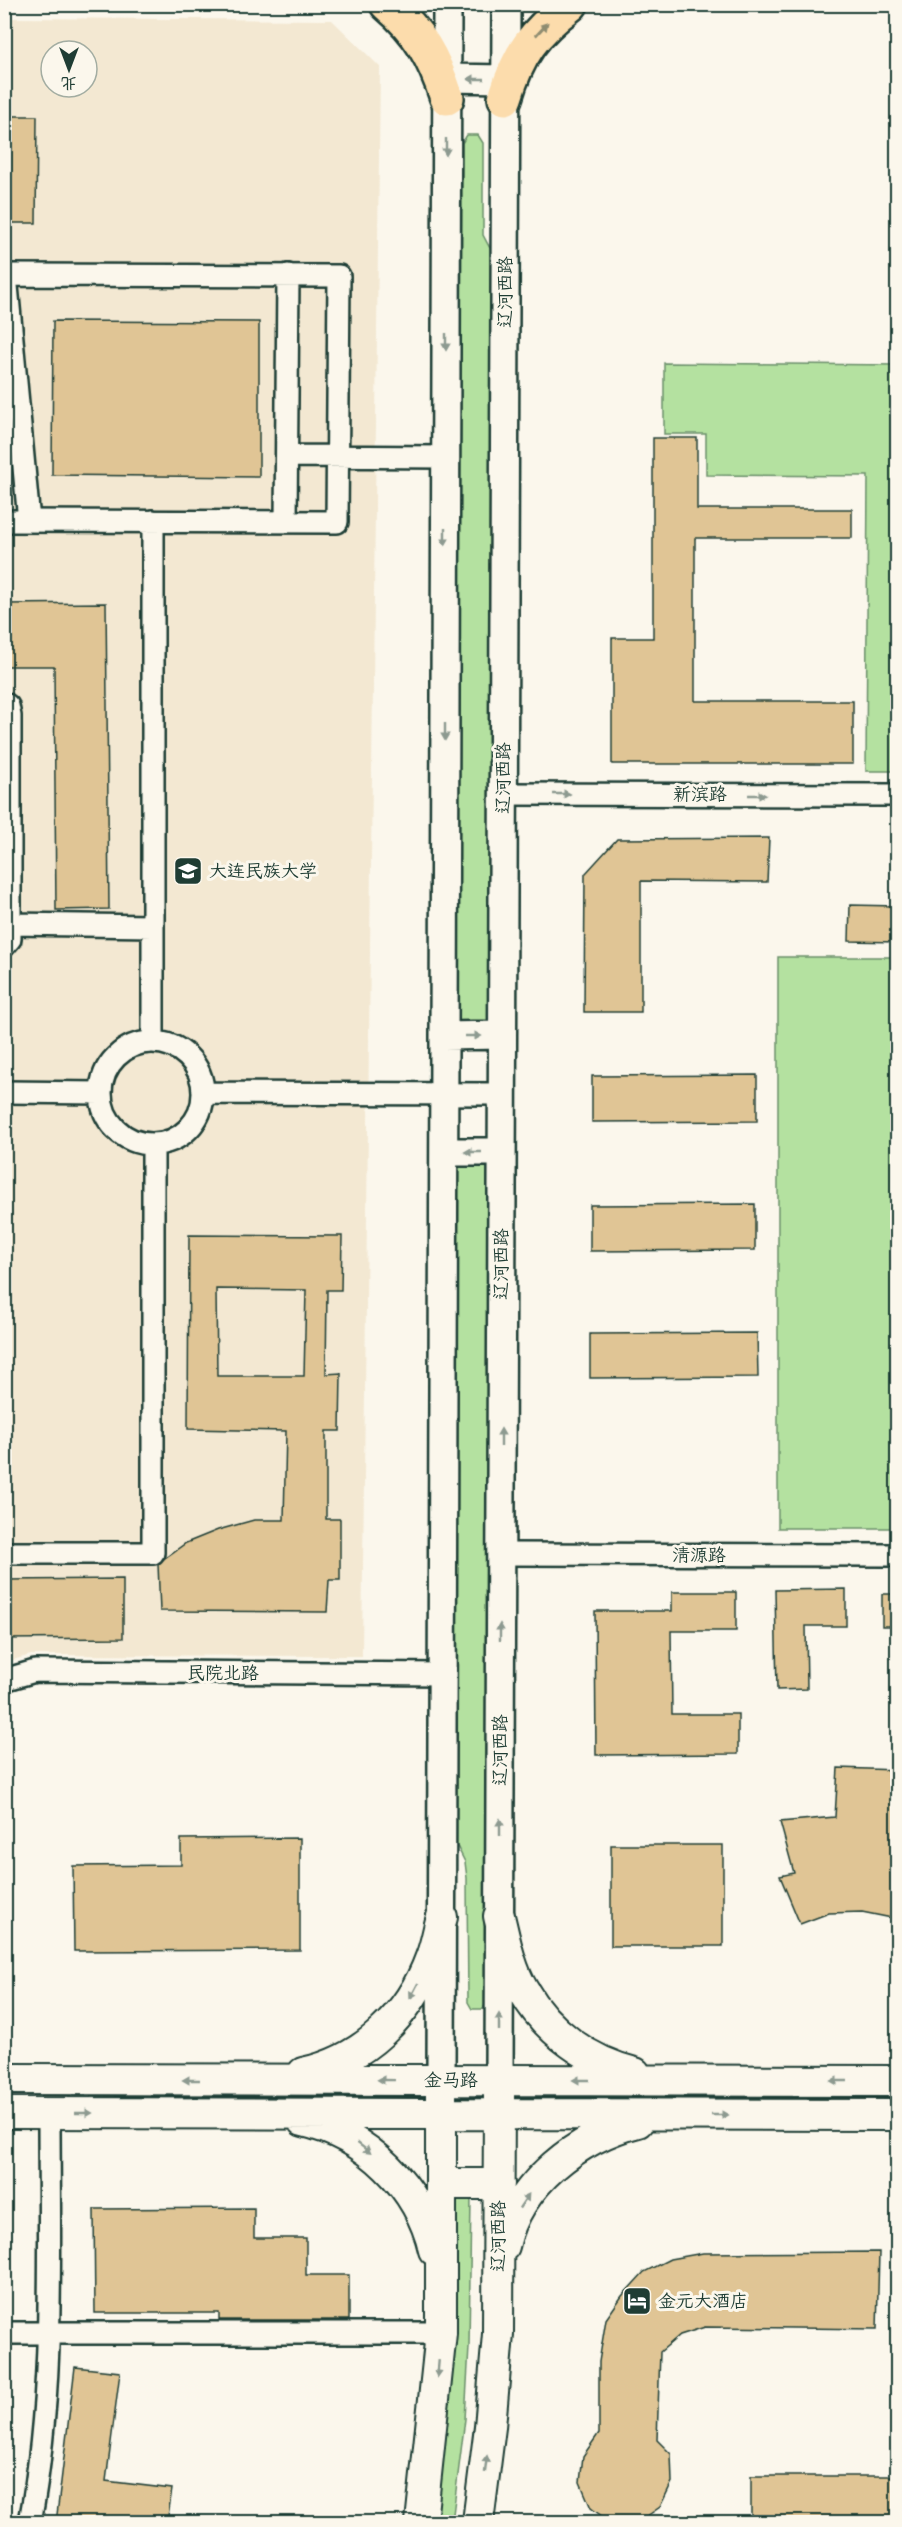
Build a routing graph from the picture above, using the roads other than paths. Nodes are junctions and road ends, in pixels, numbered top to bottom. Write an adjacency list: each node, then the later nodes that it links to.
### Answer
1 (387, 4): 5 (main road)
2 (447, 4): 5 (street)
3 (506, 4): 6 (street, 辽河西路)
4 (571, 4): 6 (main road, one-way to 4)
5 (447, 88): 6 (street, one-way to 5); 11 (street, one-way to 11)
6 (505, 88): 17 (street, 辽河西路)
7 (5, 275): 8 (street); 13 (street)
8 (288, 275): 9 (street); 10 (street)
9 (287, 456): 10 (street); 15 (street)
10 (337, 457): 11 (street); 15 (street)
11 (446, 457): 23 (street, one-way to 23)
12 (4, 521): 13 (street)
13 (29, 521): 14 (street)
14 (153, 521): 15 (street); 20 (street)
15 (286, 522)
16 (4, 703): 19 (street)
17 (503, 794): 18 (street, 新滨路, one-way to 18); 22 (street, 辽河西路)
18 (897, 795)
19 (9, 924): 20 (street); 21 (street)
20 (153, 926): 24 (street)
21 (4, 946)
22 (502, 1035): 23 (street, one-way to 22); 29 (street, 辽河西路)
23 (444, 1036): 28 (street)
24 (153, 1042): 26 (street); 27 (street)
25 (4, 1092): 26 (street)
26 (101, 1093): 30 (street)
27 (203, 1093): 28 (street); 30 (street)
28 (444, 1094): 29 (street); 31 (street)
29 (502, 1094): 32 (street, 辽河西路)
30 (153, 1145): 33 (street)
31 (444, 1152): 32 (street, one-way to 31); 36 (street)
32 (502, 1152): 34 (street, 辽河西路, one-way to 32)
33 (4, 1553)
34 (501, 1554): 35 (street, 清源路); 38 (street, 辽河西路, one-way to 34)
35 (897, 1556)
36 (442, 1674): 37 (street, 民院北路); 39 (street)
37 (4, 1680)
38 (499, 1916): 43 (street, 辽河西路, one-way to 38); 44 (main road)
39 (442, 1917): 41 (main road, one-way to 41); 42 (street)
40 (4, 2079): 41 (main road, 金马路, one-way to 40)
41 (268, 2080): 42 (main road, 金马路, one-way to 41)
42 (441, 2080): 43 (main road, 金马路); 49 (main road)
43 (499, 2080): 44 (main road, 金马路, one-way to 43); 50 (main road, 辽河西路)
44 (670, 2081): 45 (main road, 金马路, one-way to 44)
45 (897, 2081)
46 (4, 2113): 47 (main road, 金马路)
47 (49, 2113): 48 (main road, 金马路, one-way to 48); 58 (street)
48 (271, 2114): 49 (main road, 金马路); 56 (main road, one-way to 56)
49 (441, 2114): 50 (main road, 金马路); 53 (main road)
50 (499, 2114): 51 (main road, 金马路); 54 (main road, 辽河西路)
51 (670, 2115): 52 (main road, 金马路, one-way to 52); 55 (main road, one-way to 51)
52 (897, 2115)
53 (441, 2184): 54 (main road); 56 (main road)
54 (498, 2184): 55 (main road, 辽河西路)
55 (498, 2275): 62 (main road, 辽河西路, one-way to 55)
56 (441, 2277): 59 (main road)
57 (4, 2333): 58 (street)
58 (50, 2333): 59 (street); 60 (street)
59 (441, 2333): 61 (main road, one-way to 61)
60 (30, 2523)
61 (421, 2523)
62 (478, 2523)

